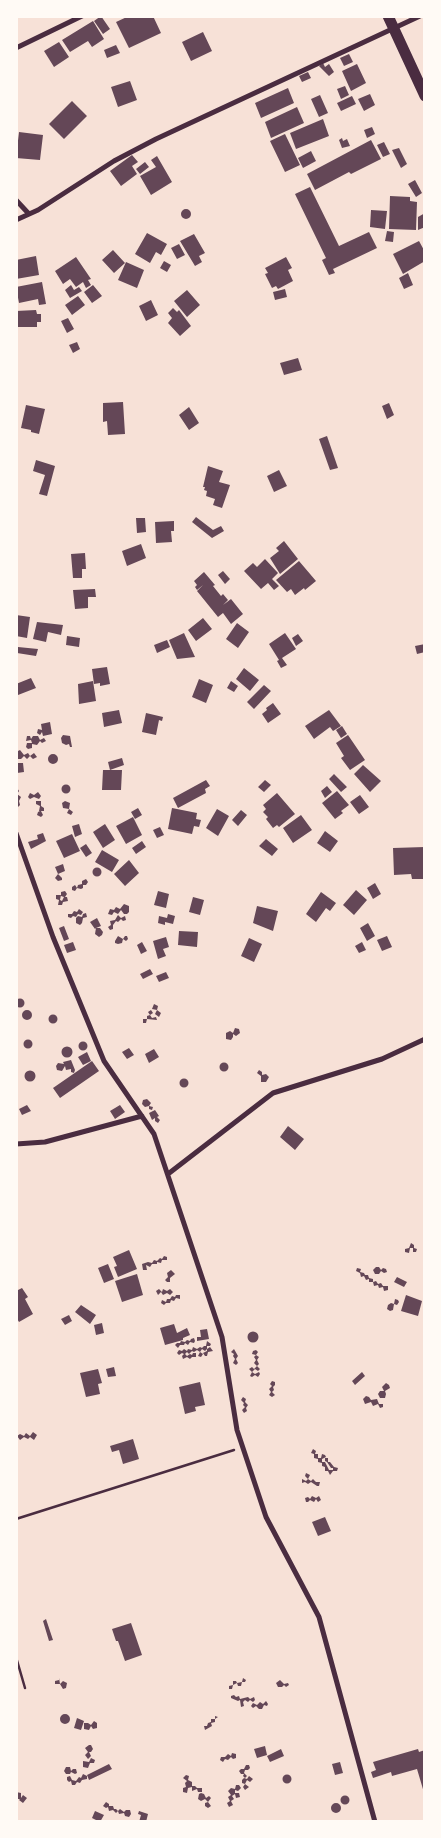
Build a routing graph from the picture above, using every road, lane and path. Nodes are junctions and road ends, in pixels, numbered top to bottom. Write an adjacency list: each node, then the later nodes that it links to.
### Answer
1 (82, 16): 5 (street)
2 (388, 16): 4 (main road)
3 (420, 16): 4 (street)
4 (394, 28): 6 (main road); 8 (street)
5 (16, 48)
6 (425, 96)
7 (16, 200): 8 (street)
8 (29, 214): 9 (street)
9 (16, 220)
10 (16, 833): 12 (street)
11 (425, 1039): 14 (street)
12 (142, 1116): 13 (street); 14 (street)
13 (16, 1144)
14 (168, 1174): 15 (street)
15 (243, 1447): 16 (path); 19 (street)
16 (16, 1519)
17 (16, 1657): 18 (path)
18 (26, 1688)
19 (375, 1822)

